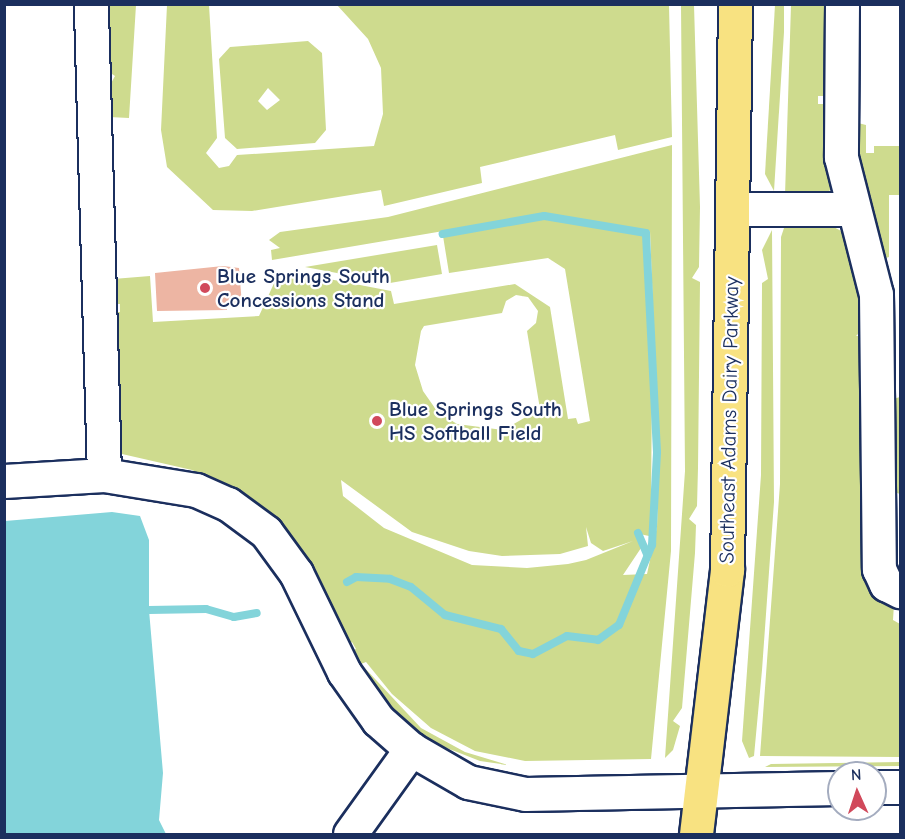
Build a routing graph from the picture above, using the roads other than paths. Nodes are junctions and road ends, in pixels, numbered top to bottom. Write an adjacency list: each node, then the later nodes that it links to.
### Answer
1 (91, 4): 6 (street)
2 (735, 4): 4 (main road, Southeast Adams Dairy Parkway)
3 (842, 4): 5 (street)
4 (732, 209): 5 (street); 11 (main road, Southeast Adams Dairy Parkway)
5 (853, 209): 8 (street)
6 (104, 475): 7 (street); 9 (street)
7 (4, 482)
8 (900, 591)
9 (411, 750): 11 (street); 12 (street)
10 (827, 788): 11 (street)
11 (703, 790): 13 (main road, Southeast Adams Dairy Parkway)
12 (350, 834)
13 (696, 834)

